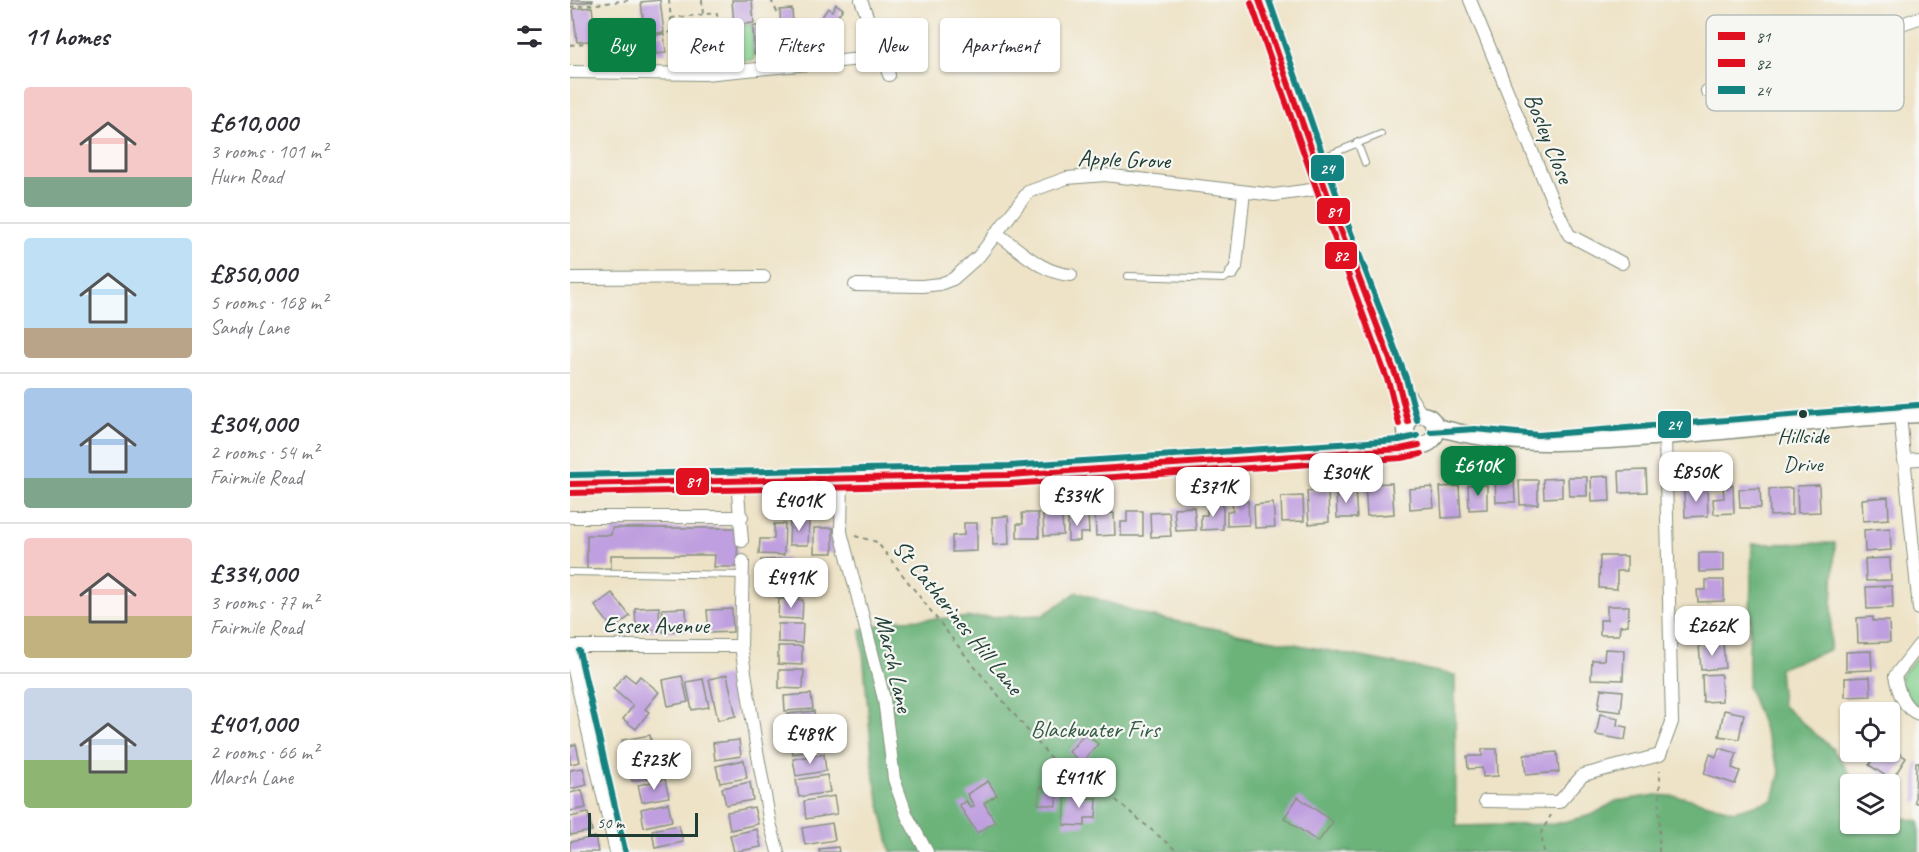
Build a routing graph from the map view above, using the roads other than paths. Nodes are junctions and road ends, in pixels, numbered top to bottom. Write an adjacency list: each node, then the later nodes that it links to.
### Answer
1 (861, 0): 4 (street)
2 (1259, 0): 13 (street)
3 (1470, 0): 18 (street, Bosley Close)
4 (868, 18)
5 (1919, 18): 6 (street)
6 (1904, 23)
7 (856, 60): 8 (street)
8 (570, 72)
9 (888, 72): 10 (street)
10 (889, 75)
11 (1380, 134): 12 (lane)
12 (1357, 142): 13 (lane); 14 (lane)
13 (1315, 160): 15 (street)
14 (1365, 163)
15 (1326, 188): 16 (street, Apple Grove); 27 (street)
16 (1244, 192): 17 (street, Apple Grove); 19 (street)
17 (996, 233): 20 (street); 24 (street, Apple Grove)
18 (1622, 263)
19 (1232, 273): 21 (lane)
20 (1071, 275)
21 (1128, 276)
22 (764, 277): 23 (street)
23 (570, 278)
24 (855, 285)
25 (1919, 414): 26 (main road)
26 (1899, 415): 28 (main road); 32 (street)
27 (1411, 423): 29 (main road); 29 (main road); 30 (main road)
28 (1665, 436): 29 (main road); 48 (street)
29 (1429, 438): 30 (main road)
30 (1366, 451): 33 (main road)
31 (1919, 459): 32 (street)
32 (1903, 460): 42 (street)
33 (842, 479): 34 (main road); 51 (street, Marsh Lane)
34 (737, 481): 35 (main road); 37 (street)
35 (570, 484)
36 (570, 517): 37 (street)
37 (742, 517): 38 (street)
38 (742, 541)
39 (743, 561): 41 (street)
40 (570, 572): 41 (lane)
41 (743, 575): 45 (street)
42 (1919, 609)
43 (1919, 645): 47 (street)
44 (570, 646): 45 (street, Essex Avenue)
45 (741, 646): 50 (street)
46 (570, 653): 49 (street)
47 (1919, 714)
48 (1485, 801)
49 (616, 852)
50 (778, 852)
51 (927, 852)

